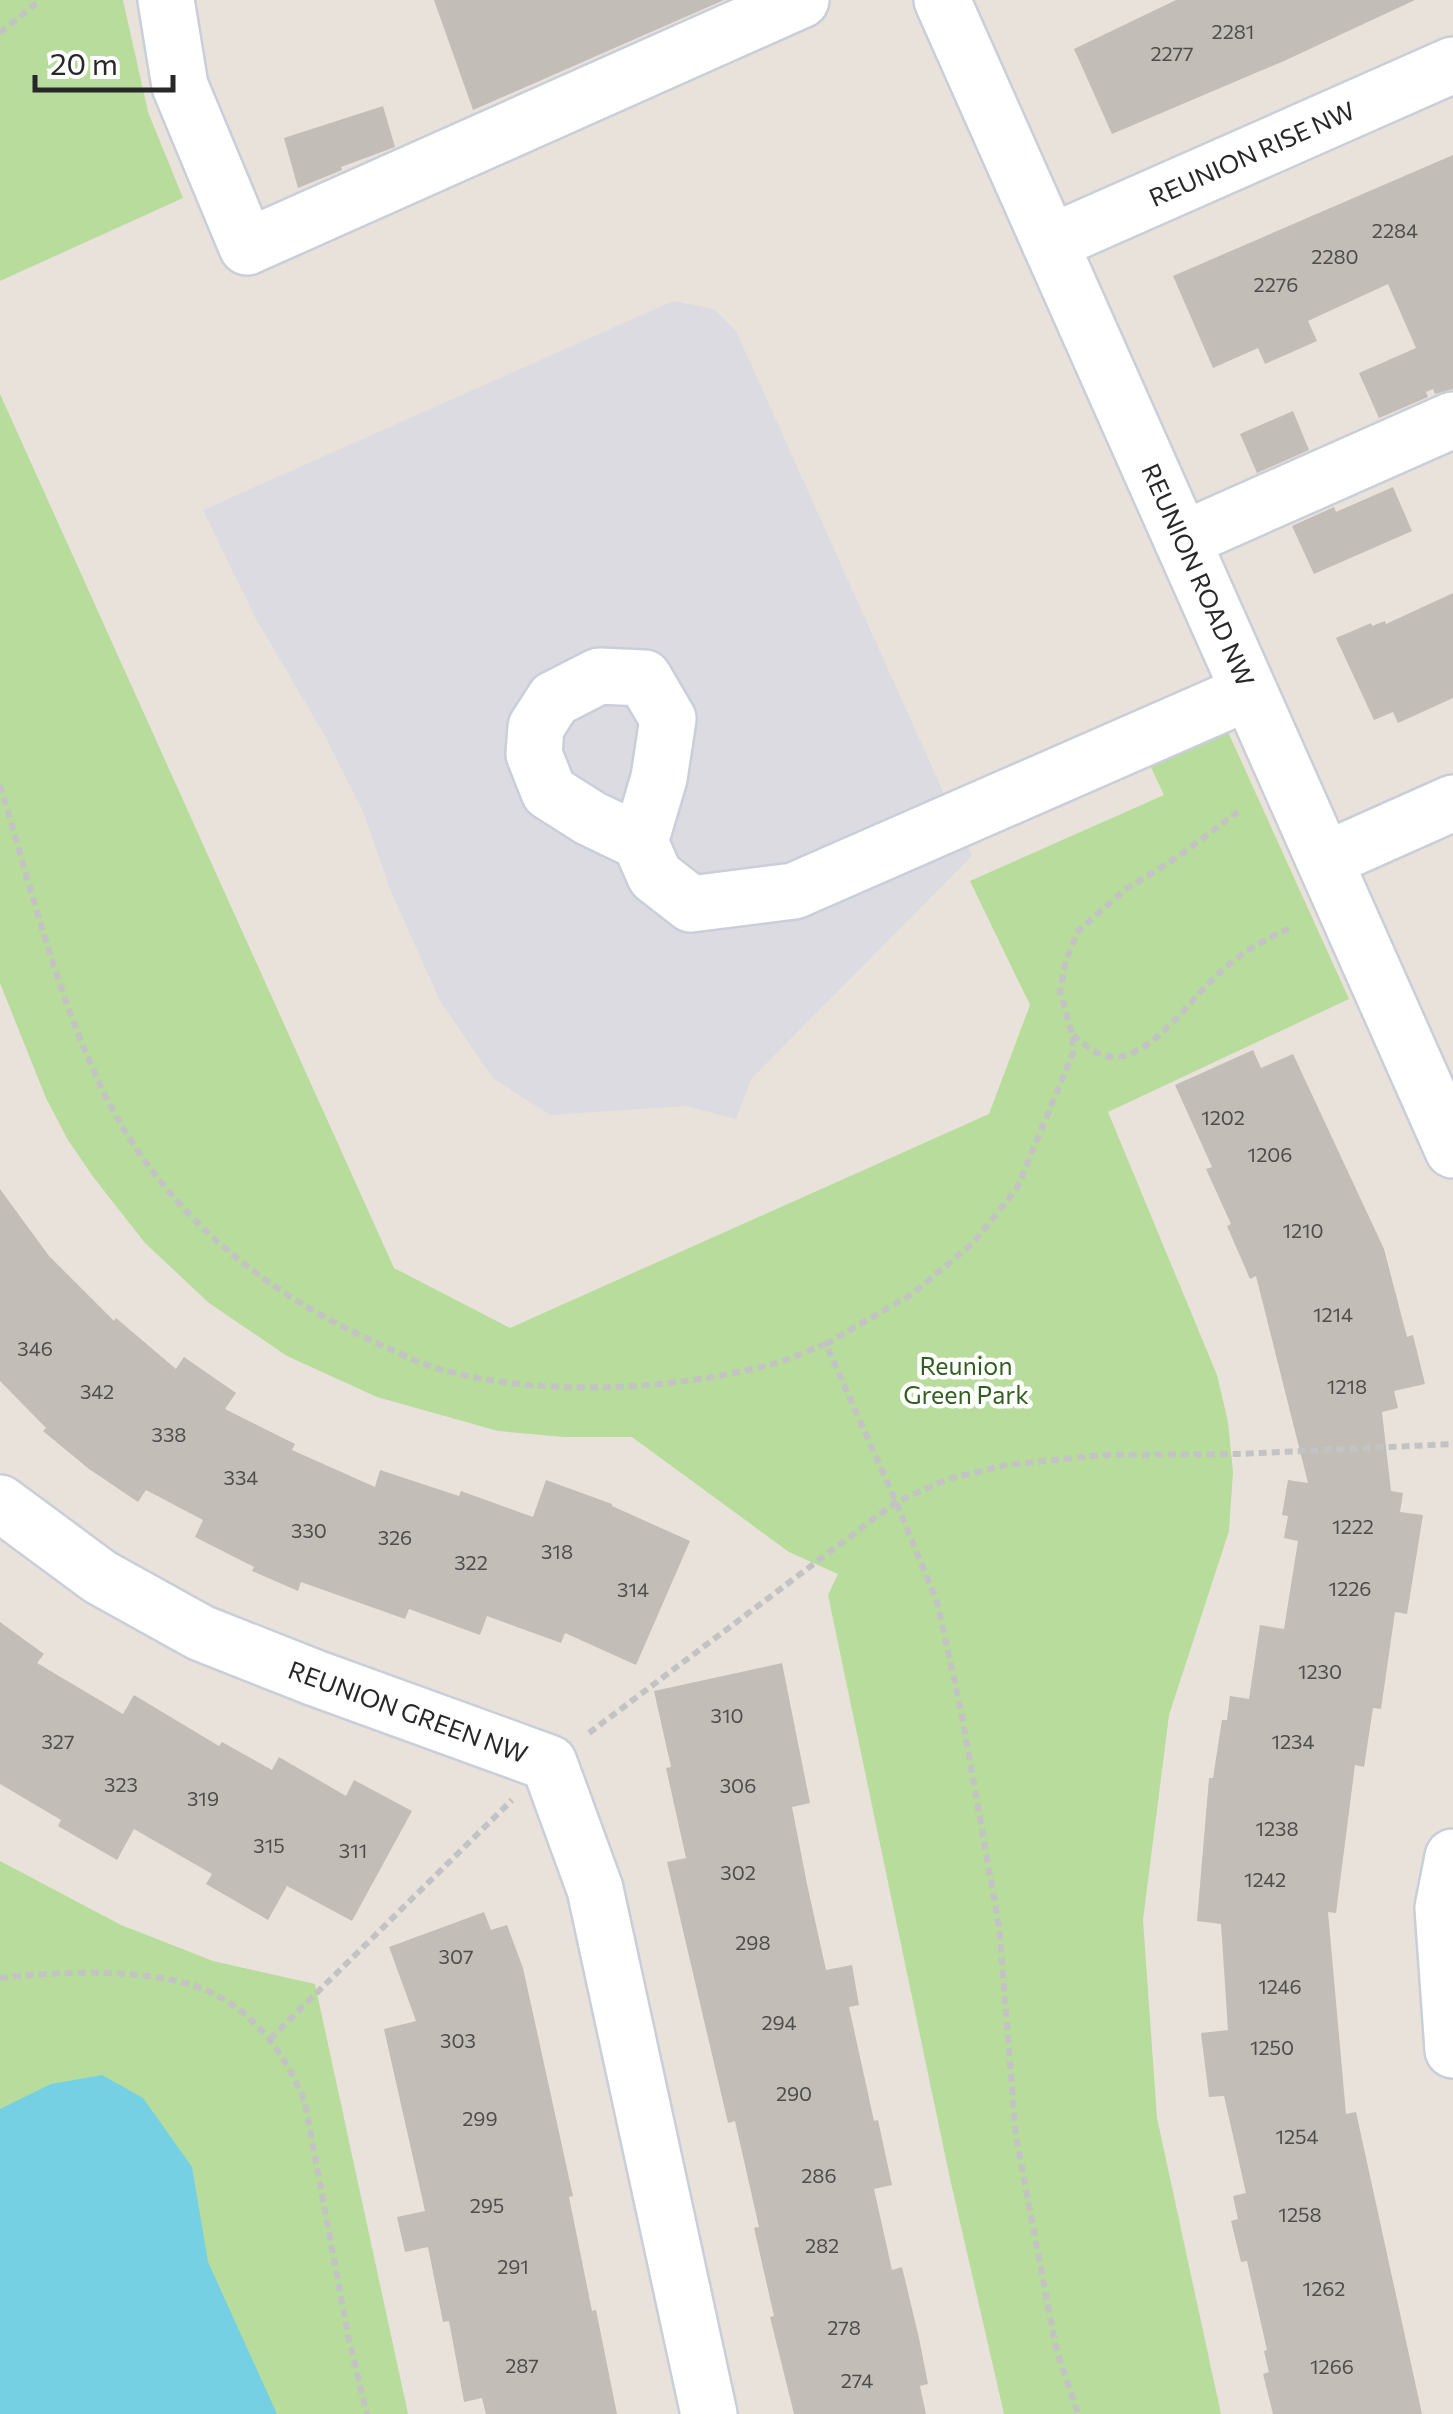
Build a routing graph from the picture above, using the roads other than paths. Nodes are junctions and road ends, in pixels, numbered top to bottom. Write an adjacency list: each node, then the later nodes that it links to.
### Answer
1 (166, 0): 2 (street)
2 (801, 0)
3 (942, 0): 5 (street, REUNION ROAD NW)
4 (1453, 65): 5 (street, REUNION RISE NW)
5 (1050, 244): 7 (street, REUNION ROAD NW)
6 (1453, 420): 7 (street)
7 (1182, 540): 8 (street, REUNION ROAD NW)
8 (1250, 692): 10 (street); 11 (street, REUNION ROAD NW)
9 (1453, 803): 11 (street)
10 (640, 842)
11 (1324, 860): 12 (street, REUNION ROAD NW)
12 (1453, 1150)
13 (0, 1503): 16 (street, REUNION GREEN NW)
14 (1453, 1856): 15 (street)
15 (1453, 2050)
16 (709, 2414)

